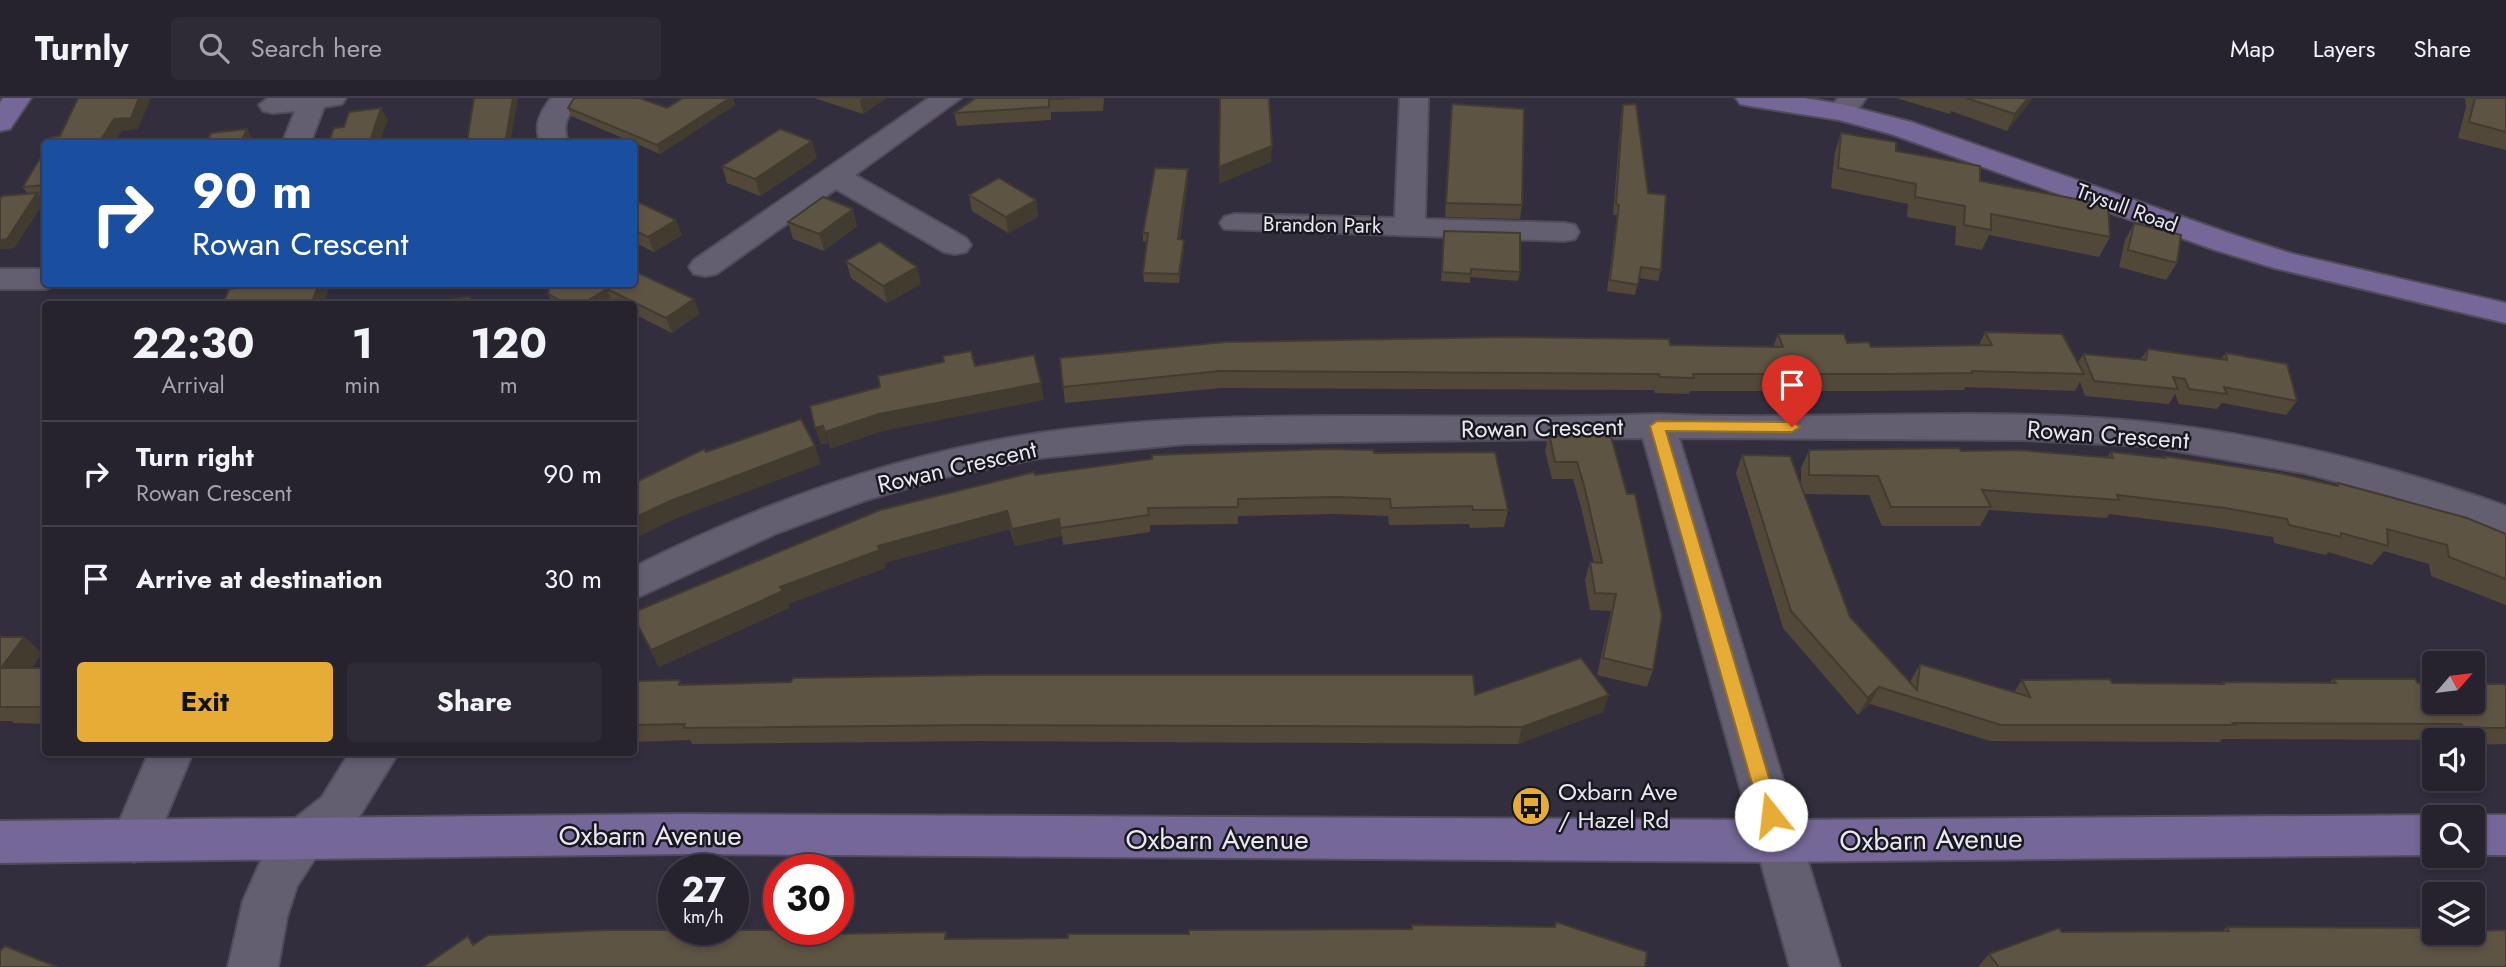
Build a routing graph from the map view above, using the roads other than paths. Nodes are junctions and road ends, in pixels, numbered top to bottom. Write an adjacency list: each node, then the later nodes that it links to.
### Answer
1 (17, 98): 9 (street)
2 (566, 98): 11 (street)
3 (947, 98): 12 (street)
4 (1414, 98): 14 (street, Brandon Park)
5 (1750, 98): 8 (street, Trysull Road)
6 (322, 99): 7 (street); 10 (street)
7 (272, 105)
8 (1847, 105): 20 (street, Trysull Road)
9 (0, 123)
10 (298, 140)
11 (553, 140)
12 (835, 176): 16 (street); 17 (street)
13 (1235, 223): 14 (street, Brandon Park)
14 (1410, 227): 15 (street, Brandon Park)
15 (1564, 234)
16 (954, 245)
17 (705, 267)
18 (0, 279): 19 (street)
19 (42, 279)
20 (2506, 313)
21 (1657, 426): 22 (street, Rowan Crescent); 23 (street, Rowan Crescent); 31 (street)
22 (2506, 521)
23 (637, 583)
24 (169, 756): 30 (street)
25 (373, 756): 29 (street)
26 (2422, 835): 31 (street, Oxbarn Avenue)
27 (2485, 835): 28 (street)
28 (2506, 835)
29 (302, 840): 30 (street, Oxbarn Avenue); 31 (street, Oxbarn Avenue); 33 (street)
30 (134, 841): 32 (street, Oxbarn Avenue)
31 (1778, 841): 34 (street)
32 (0, 842)
33 (253, 967)
34 (1815, 967)

